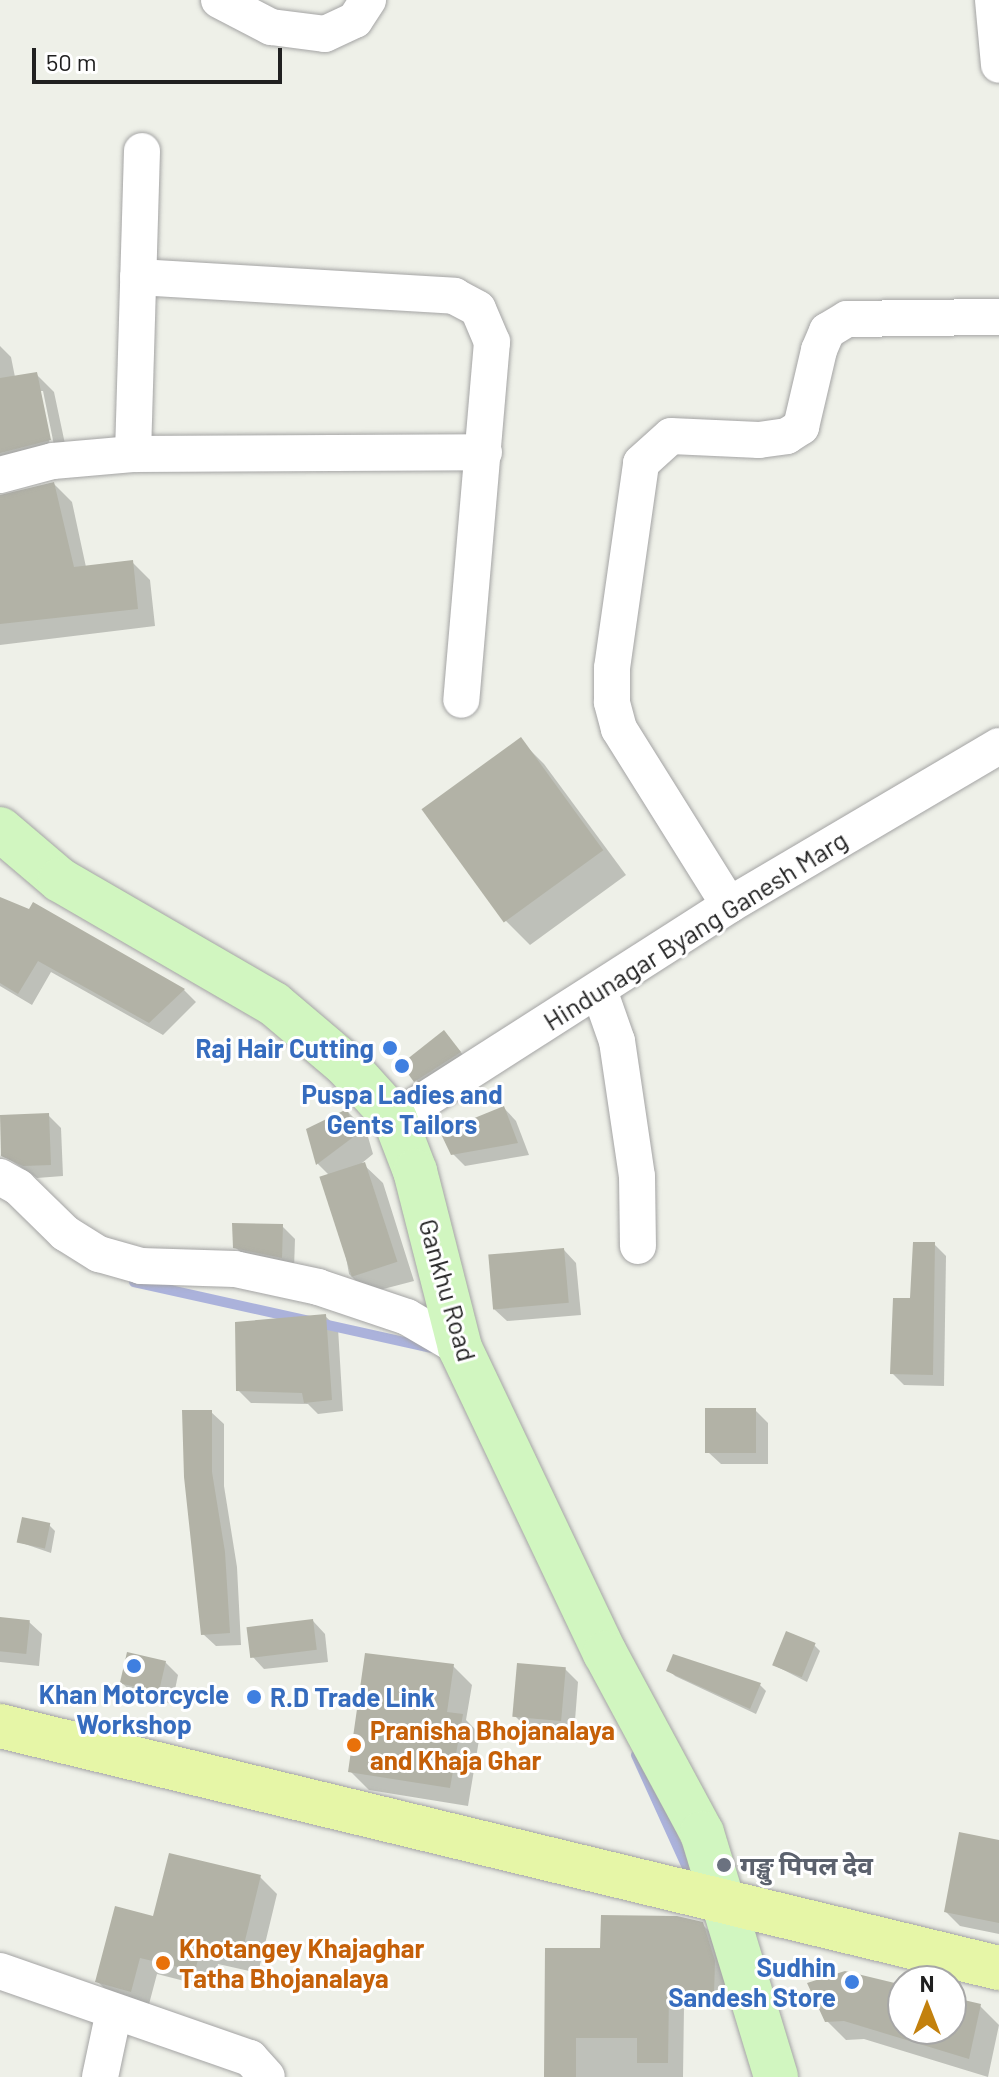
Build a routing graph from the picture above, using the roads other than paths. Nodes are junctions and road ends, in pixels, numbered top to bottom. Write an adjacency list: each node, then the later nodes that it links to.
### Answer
1 (219, 0): 2 (street)
2 (368, 0)
3 (993, 0): 4 (street)
4 (999, 65)
5 (142, 151): 6 (street)
6 (138, 277): 8 (street); 9 (street)
7 (999, 317): 14 (street)
8 (484, 452): 9 (street); 11 (street)
9 (133, 454): 10 (street)
10 (0, 475)
11 (461, 700)
12 (999, 746): 14 (street, Hindunagar Byang Ganesh Marg)
13 (0, 829): 16 (main road, Gankhu Road)
14 (729, 905): 15 (street, Hindunagar Byang Ganesh Marg)
15 (599, 990): 16 (street, Hindunagar Byang Ganesh Marg); 18 (street)
16 (395, 1119): 19 (main road, Gankhu Road)
17 (0, 1177): 19 (street)
18 (638, 1246)
19 (460, 1348): 21 (main road, Gankhu Road)
20 (0, 1726): 21 (main road)
21 (722, 1902): 22 (main road); 27 (main road, Gankhu Road)
22 (999, 1968)
23 (0, 1971): 24 (street)
24 (114, 2011): 25 (street); 26 (street)
25 (100, 2077)
26 (267, 2077)
27 (776, 2077)

